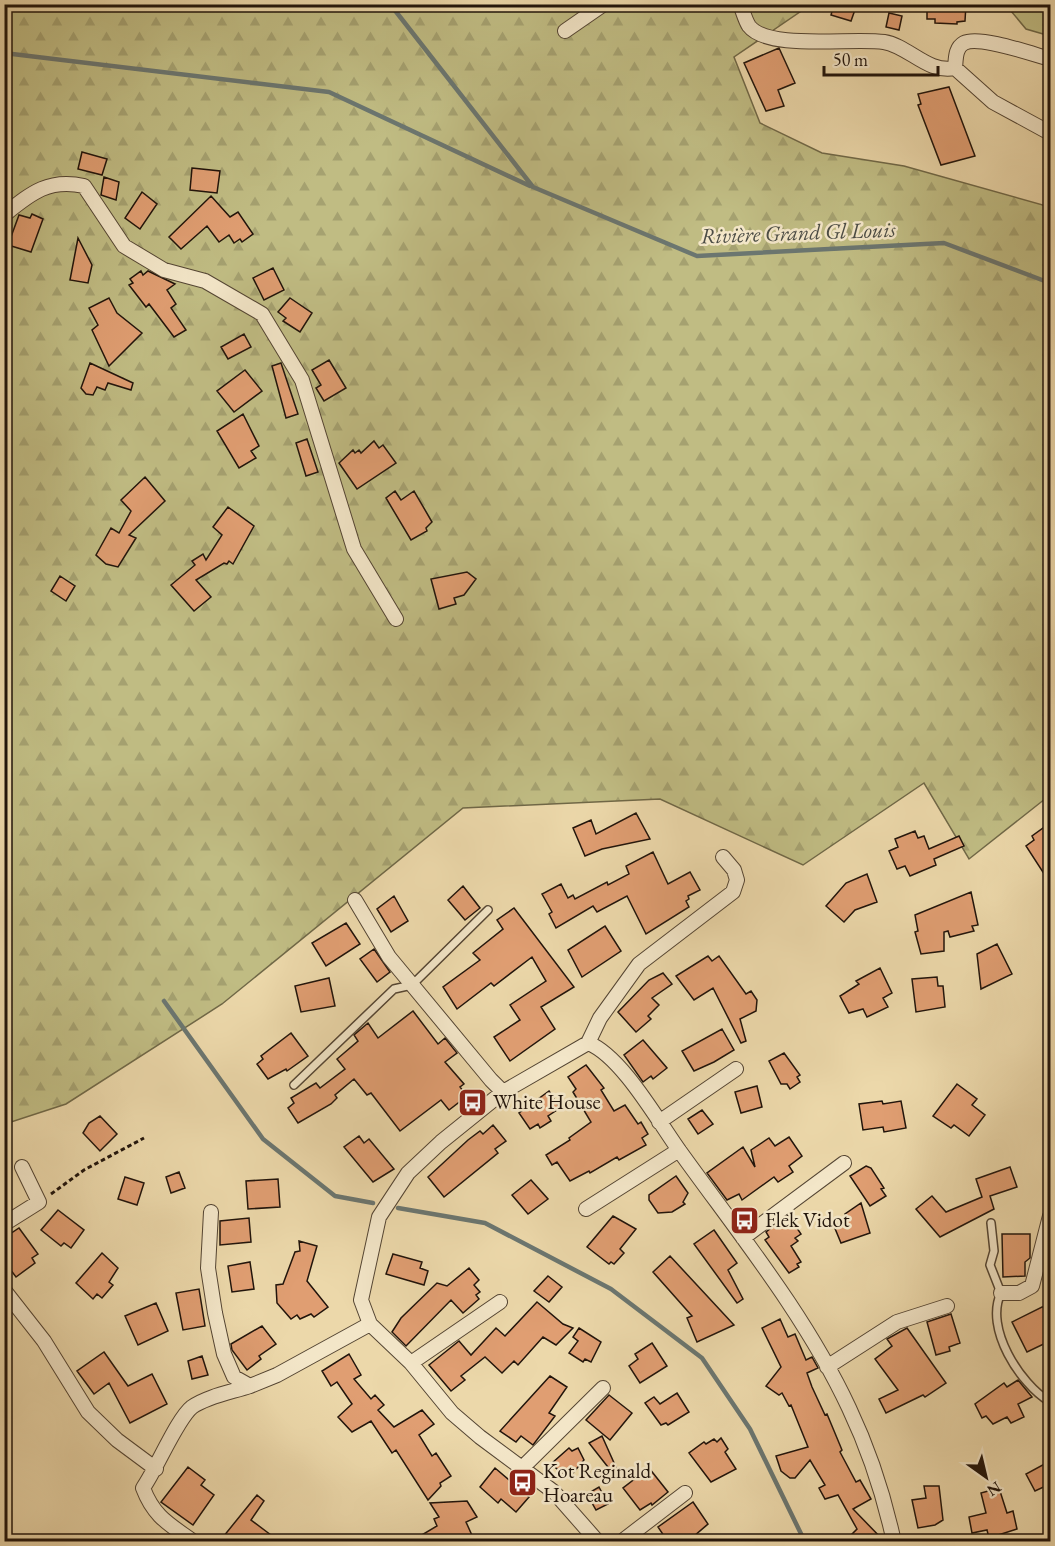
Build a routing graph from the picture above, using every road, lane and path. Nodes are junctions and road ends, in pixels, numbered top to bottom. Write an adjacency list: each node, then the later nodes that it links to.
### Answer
1 (604, 4): 3 (street)
2 (740, 4): 5 (street)
3 (565, 31)
4 (1050, 59): 5 (street)
5 (955, 68): 6 (street)
6 (1050, 133)
7 (4, 215): 8 (street)
8 (396, 619)
9 (723, 857): 13 (street)
10 (355, 900): 12 (street)
11 (488, 910): 12 (lane)
12 (412, 985): 15 (lane); 16 (street)
13 (588, 1043): 16 (street); 17 (street)
14 (736, 1069): 17 (street)
15 (294, 1085)
16 (503, 1092): 33 (street)
17 (659, 1122): 19 (street)
18 (144, 1138): 22 (path)
19 (679, 1150): 23 (street); 28 (street)
20 (844, 1163): 28 (street)
21 (22, 1167): 22 (street)
22 (39, 1202): 27 (street)
23 (586, 1209)
24 (211, 1212): 36 (street)
25 (1050, 1216): 30 (street)
26 (991, 1223): 30 (lane)
27 (4, 1224)
28 (743, 1238): 35 (street)
29 (4, 1290): 40 (street)
30 (1001, 1293): 38 (lane)
31 (500, 1302): 34 (street)
32 (947, 1306): 35 (street)
33 (370, 1324): 34 (street); 36 (street)
34 (411, 1363): 39 (street)
35 (827, 1367): 45 (street)
36 (250, 1386): 40 (street)
37 (603, 1388): 39 (street)
38 (1050, 1402)
39 (522, 1468): 43 (street)
40 (156, 1469): 42 (street)
41 (685, 1493): 44 (street)
42 (194, 1542)
43 (598, 1542)
44 (621, 1542)
45 (894, 1542)
46 (1041, 1542): 47 (street)
47 (1050, 1542)

